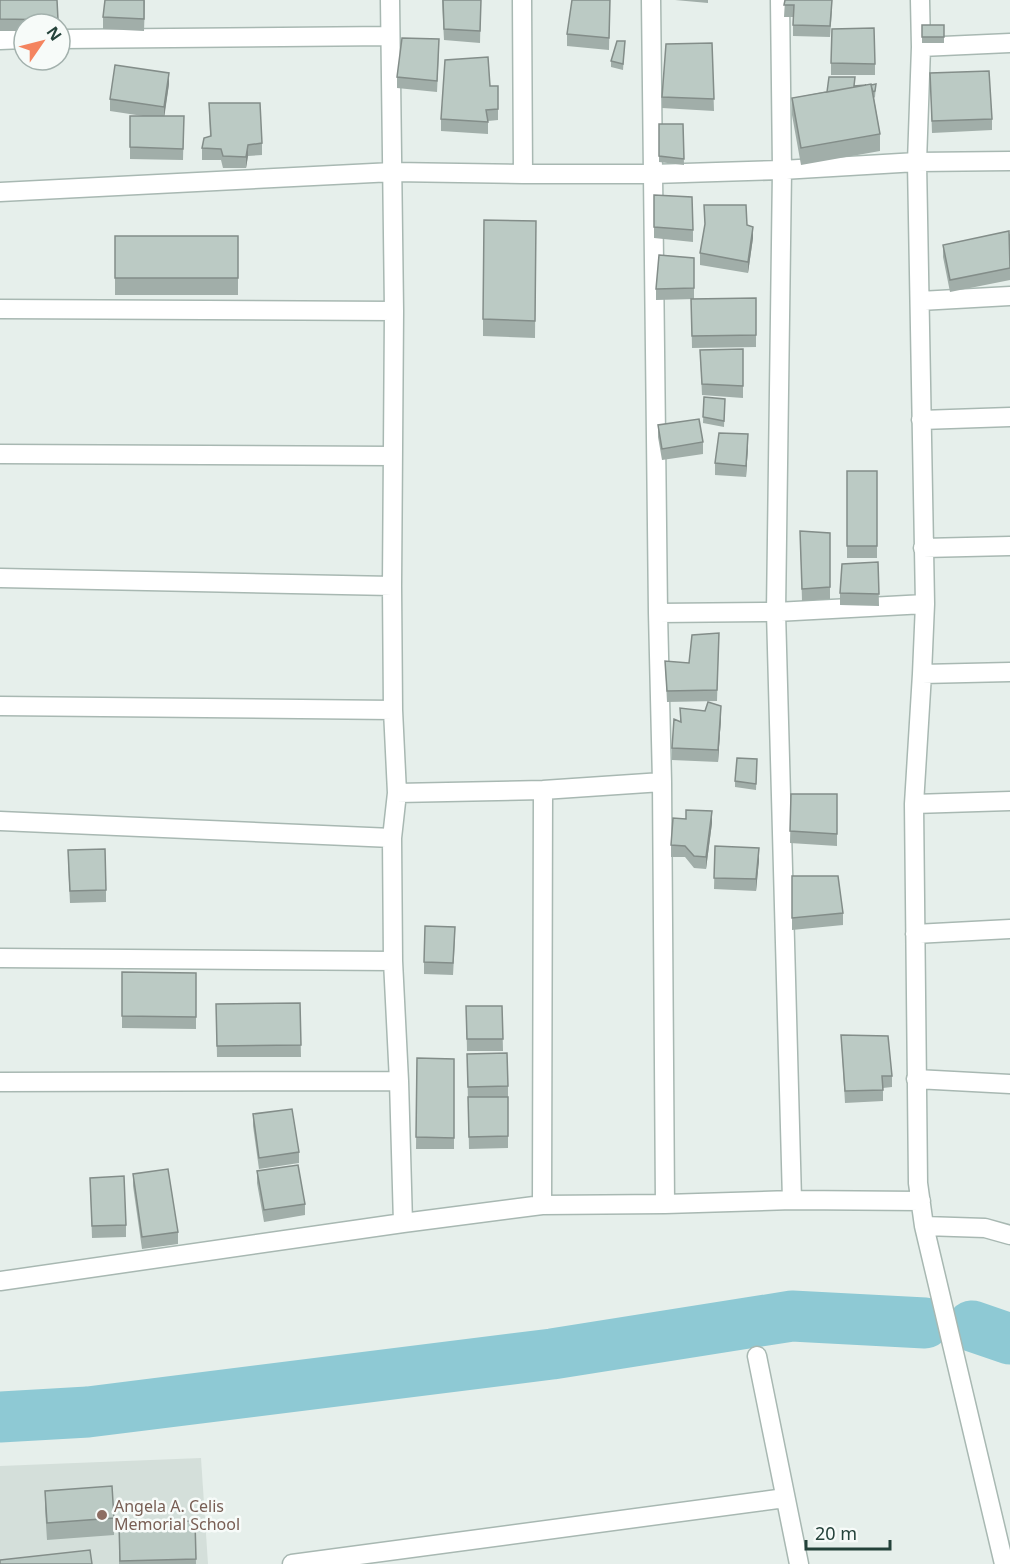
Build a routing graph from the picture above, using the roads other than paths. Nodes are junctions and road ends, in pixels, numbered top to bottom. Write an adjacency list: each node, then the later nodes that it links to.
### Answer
1 (390, 0): 6 (street)
2 (522, 0): 14 (street)
3 (651, 0): 15 (street)
4 (780, 0): 12 (street)
5 (920, 0): 9 (street)
6 (390, 36): 7 (street); 13 (street)
7 (72, 39)
8 (1010, 43): 9 (street)
9 (921, 47): 11 (street)
10 (1010, 161): 11 (street)
11 (917, 162): 12 (street); 18 (street)
12 (782, 170): 15 (street); 30 (street)
13 (393, 172): 14 (street); 16 (street); 20 (street)
14 (523, 174): 15 (street)
15 (653, 174): 31 (street)
16 (0, 192)
17 (1010, 296): 18 (street)
18 (920, 301): 22 (street)
19 (0, 309): 20 (street)
20 (394, 312): 24 (street)
21 (1010, 417): 22 (street)
22 (921, 420): 26 (street)
23 (0, 454): 24 (street)
24 (392, 456): 28 (street)
25 (1010, 546): 26 (street)
26 (923, 548): 29 (street)
27 (0, 578): 28 (street)
28 (392, 586): 35 (street)
29 (925, 604): 30 (street); 33 (street)
30 (776, 612): 31 (street); 51 (street)
31 (658, 613): 36 (street)
32 (1010, 672): 33 (street)
33 (922, 674): 40 (street)
34 (0, 706): 35 (street)
35 (393, 710): 38 (street)
36 (662, 782): 37 (street); 53 (street)
37 (543, 790): 38 (street); 54 (street)
38 (397, 793): 42 (street)
39 (1010, 801): 40 (street)
40 (914, 804): 44 (street)
41 (0, 821): 42 (street)
42 (392, 838): 46 (street)
43 (1010, 929): 44 (street)
44 (915, 934): 47 (street)
45 (0, 958): 46 (street)
46 (393, 961): 48 (street)
47 (916, 1079): 50 (street); 52 (street)
48 (399, 1081): 49 (street); 55 (street)
49 (0, 1082)
50 (1010, 1084)
51 (792, 1200): 52 (street); 53 (street)
52 (921, 1202): 56 (street)
53 (665, 1204): 54 (street)
54 (542, 1205): 55 (street)
55 (403, 1223): 58 (street)
56 (924, 1226): 57 (street); 63 (street)
57 (1010, 1235)
58 (0, 1281)
59 (757, 1356): 60 (street)
60 (785, 1498): 61 (street); 62 (street)
61 (292, 1564)
62 (800, 1564)
63 (1004, 1564)

